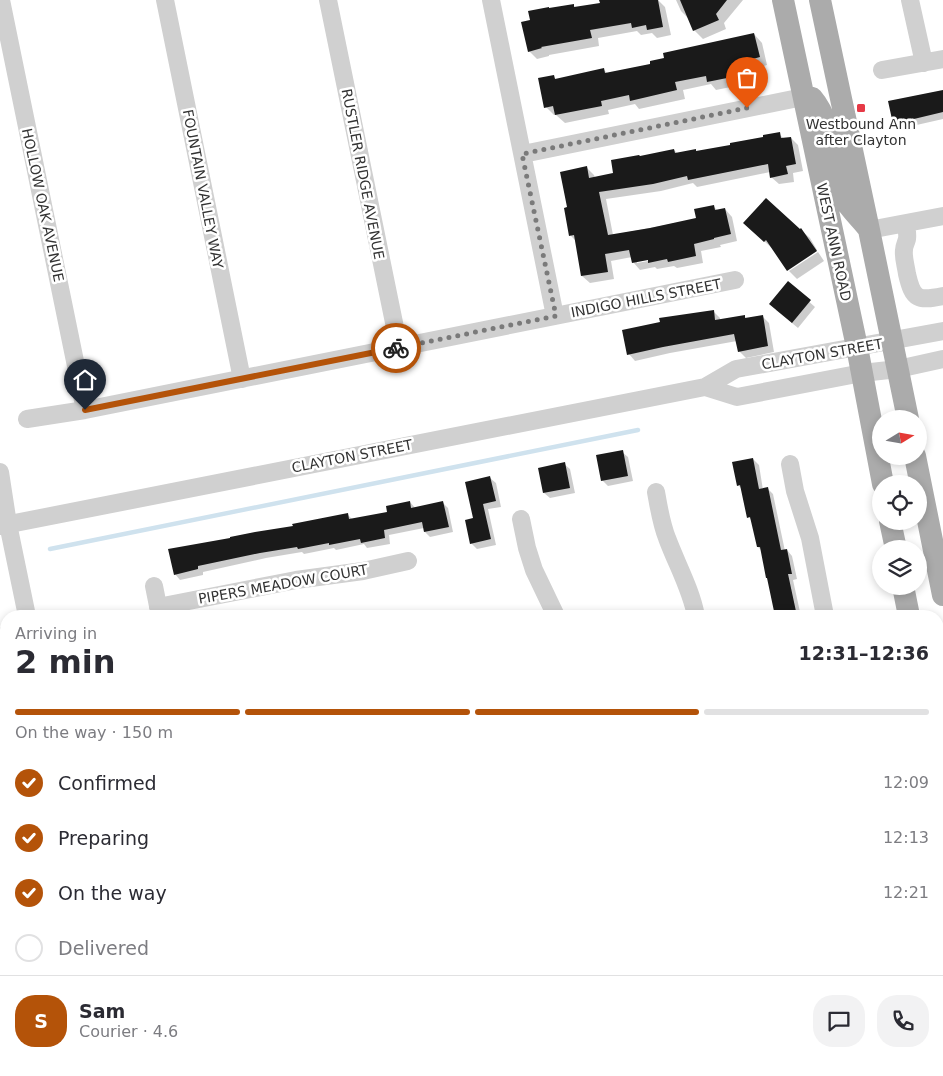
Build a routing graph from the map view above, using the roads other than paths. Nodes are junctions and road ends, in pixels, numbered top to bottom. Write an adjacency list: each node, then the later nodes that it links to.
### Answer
1 (1, 0): 11 (street, HOLLOW OAK AVENUE)
2 (165, 0): 27 (street, FOUNTAIN VALLEY WAY)
3 (328, 0): 22 (street, RUSTLER RIDGE AVENUE)
4 (491, 0): 13 (street)
5 (782, 0): 12 (main road, WEST ANN ROAD)
6 (820, 0): 16 (main road)
7 (910, 0): 9 (street)
8 (943, 60): 9 (street)
9 (924, 63): 10 (street)
10 (882, 70)
11 (8, 79): 29 (street, HOLLOW OAK AVENUE)
12 (803, 97): 13 (street); 16 (main road); 23 (main road, WEST ANN ROAD)
13 (522, 154): 19 (street)
14 (943, 216): 15 (street)
15 (906, 223): 16 (street); 18 (street)
16 (869, 230): 21 (main road)
17 (735, 280): 19 (street, INDIGO HILLS STREET)
18 (943, 296)
19 (556, 316): 22 (street, INDIGO HILLS STREET)
20 (943, 331): 21 (street, CLAYTON STREET)
21 (892, 341): 23 (street, CLAYTON STREET); 25 (main road)
22 (398, 347): 27 (street, INDIGO HILLS STREET)
23 (857, 347): 26 (main road, WEST ANN ROAD); 28 (street, CLAYTON STREET)
24 (943, 359): 25 (street, CLAYTON STREET)
25 (898, 369): 26 (street, CLAYTON STREET); 30 (main road)
26 (862, 374): 28 (street, CLAYTON STREET); 35 (main road, WEST ANN ROAD)
27 (242, 379): 29 (street, INDIGO HILLS STREET)
28 (705, 387): 38 (street, CLAYTON STREET)
29 (85, 410): 31 (street, INDIGO HILLS STREET)
30 (906, 410)
31 (27, 419)
32 (790, 464): 48 (street)
33 (917, 465): 42 (main road)
34 (0, 472): 38 (street)
35 (881, 475)
36 (656, 492): 47 (street)
37 (521, 519): 46 (street)
38 (4, 525): 43 (street)
39 (408, 561): 45 (street, PIPERS MEADOW COURT)
40 (154, 586): 44 (street)
41 (905, 595): 49 (main road)
42 (943, 595)
43 (25, 610)
44 (159, 610)
45 (168, 610)
46 (553, 610)
47 (694, 610)
48 (824, 610)
49 (908, 610)

